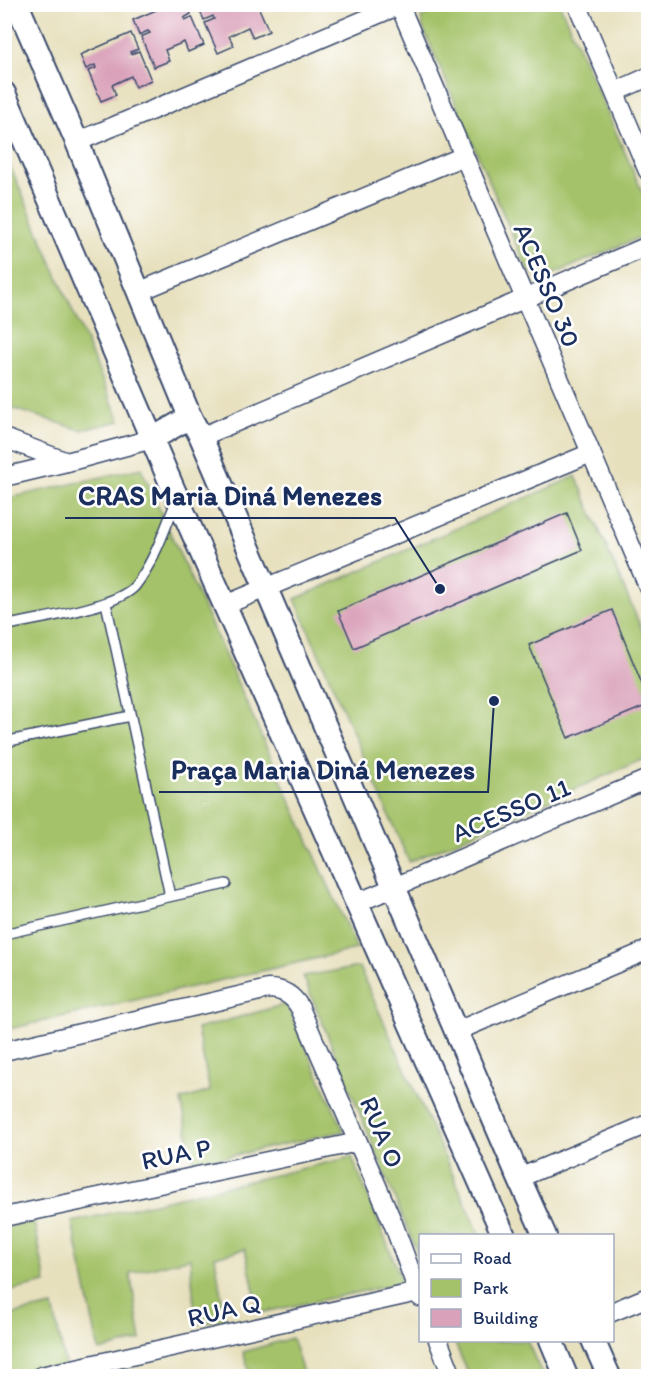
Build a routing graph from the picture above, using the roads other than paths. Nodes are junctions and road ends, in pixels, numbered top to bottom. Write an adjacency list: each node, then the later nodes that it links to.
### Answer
1 (17, 4): 7 (street)
2 (578, 4): 5 (street)
3 (400, 5): 7 (street); 8 (street, ACESSO 30)
4 (648, 77): 5 (street)
5 (615, 92): 9 (street)
6 (4, 93): 16 (street)
7 (77, 142): 11 (street)
8 (464, 156): 11 (street); 12 (street, ACESSO 30)
9 (648, 171)
10 (648, 246): 12 (street)
11 (138, 292): 13 (street)
12 (525, 299): 14 (street); 17 (street, ACESSO 30)
13 (190, 417): 14 (street); 16 (street)
14 (201, 437): 22 (street)
15 (4, 438): 18 (street)
16 (152, 439): 18 (street); 20 (street)
17 (591, 453): 21 (street, ACESSO 30); 22 (street)
18 (67, 462): 19 (street)
19 (4, 477)
20 (178, 499): 23 (lane); 24 (street)
21 (648, 586)
22 (265, 588): 24 (street); 30 (street)
23 (106, 603): 25 (lane); 26 (lane)
24 (225, 605): 32 (street)
25 (4, 626)
26 (130, 716): 27 (lane); 31 (lane)
27 (4, 742)
28 (648, 779): 30 (street, ACESSO 11)
29 (226, 884): 31 (lane)
30 (393, 887): 32 (street, ACESSO 11); 35 (street)
31 (170, 896): 33 (lane)
32 (357, 903): 41 (street)
33 (4, 934)
34 (648, 950): 35 (street)
35 (457, 1031): 39 (street)
36 (4, 1051): 38 (street, RUA O)
37 (648, 1124): 39 (street)
38 (358, 1142): 40 (street, RUA P); 43 (street, RUA O)
39 (519, 1178): 42 (street)
40 (4, 1217)
41 (503, 1234)
42 (544, 1234)
43 (419, 1295): 49 (street, RUA Q)
44 (648, 1297): 45 (street)
45 (614, 1311)
46 (438, 1342): 50 (street)
47 (550, 1342): 51 (street)
48 (593, 1342): 52 (street)
49 (41, 1377)
50 (452, 1377)
51 (566, 1377)
52 (609, 1377)

